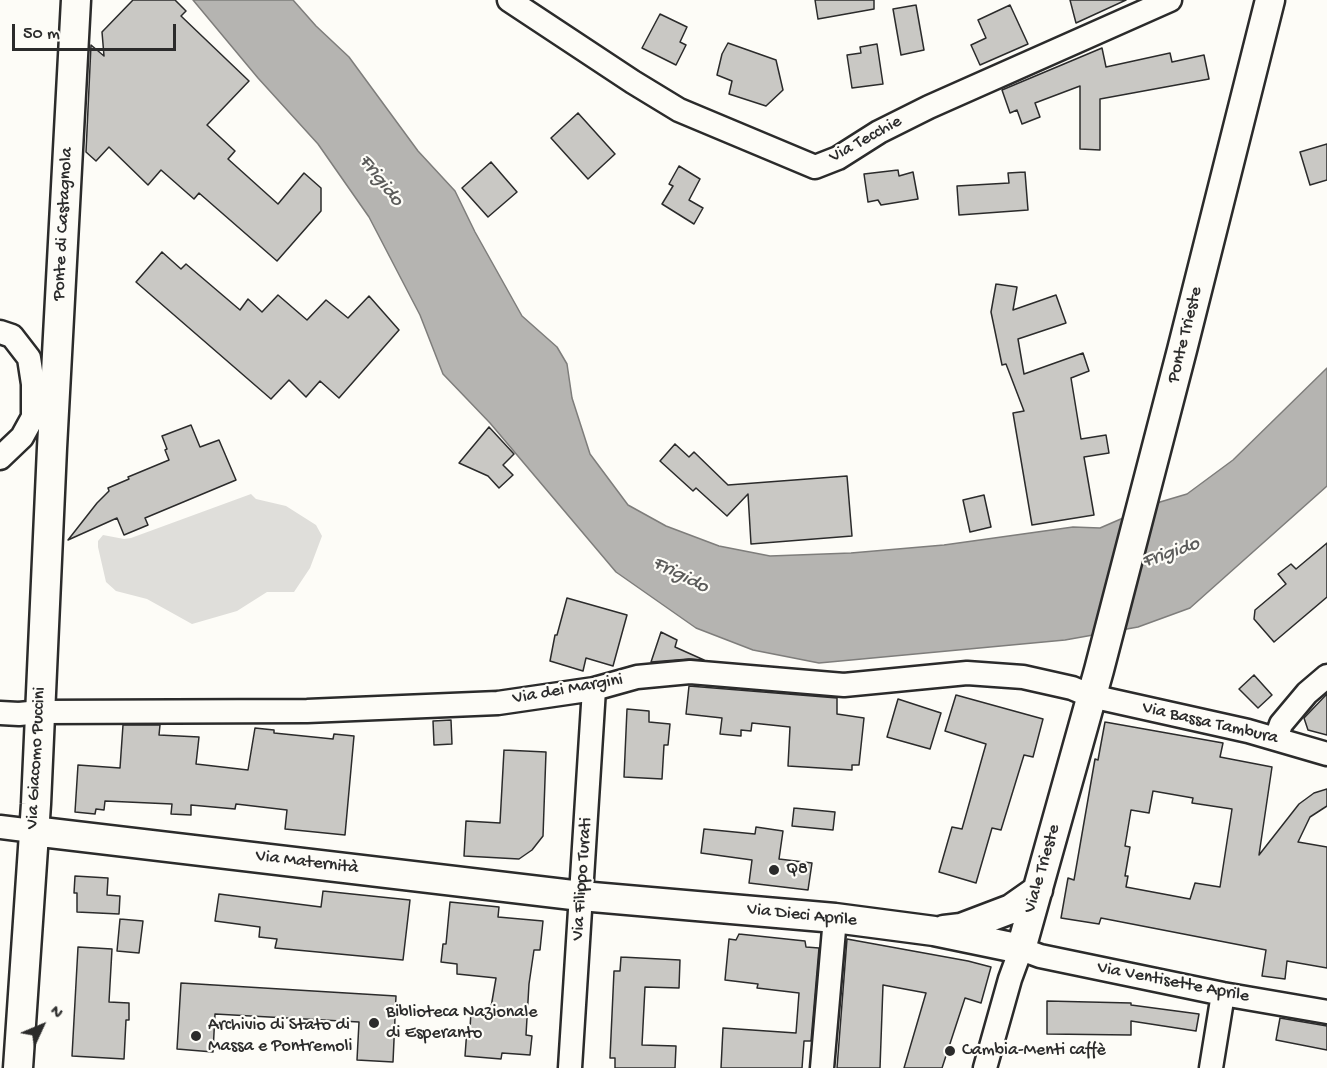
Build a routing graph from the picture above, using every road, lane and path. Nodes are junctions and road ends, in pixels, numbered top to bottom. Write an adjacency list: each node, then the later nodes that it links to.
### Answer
1 (76, 0): 6 (main road, Ponte di Castagnola)
2 (509, 0): 3 (street, Via Tecchie)
3 (1170, 0)
4 (1270, 0): 8 (main road, Ponte Trieste)
5 (0, 332): 7 (street)
6 (52, 448): 12 (main road, Via Giacomo Puccini)
7 (0, 458)
8 (1099, 670): 11 (main road, Viale Trieste)
9 (1327, 676): 14 (street)
10 (594, 689): 11 (street, Via dei Margini); 12 (street, Via dei Margini); 19 (street, Via Filippo Turati)
11 (1091, 696): 14 (street, Via Bassa Tambura); 18 (main road, Viale Trieste)
12 (40, 712): 13 (street, Via dei Margini); 17 (main road, Via Giacomo Puccini)
13 (0, 713)
14 (1276, 739): 15 (street, Via Bassa Tambura)
15 (1327, 754)
16 (0, 827): 17 (street)
17 (33, 831): 19 (main road, Via Maternità); 25 (main road, Via Giacomo Puccini)
18 (1038, 890): 21 (main road); 22 (main road, Viale Trieste)
19 (581, 896): 20 (main road, Via Dieci Aprile); 26 (street, Via Filippo Turati)
20 (835, 918): 21 (main road, Via Dieci Aprile); 27 (street)
21 (934, 931): 22 (main road, Via Dieci Aprile)
22 (1021, 949): 23 (street, Via Ventisette Aprile); 28 (street, Viale Trieste)
23 (1223, 994): 24 (street, Via Ventisette Aprile); 29 (street)
24 (1327, 1012)
25 (18, 1068)
26 (570, 1068)
27 (822, 1068)
28 (985, 1068)
29 (1210, 1068)

